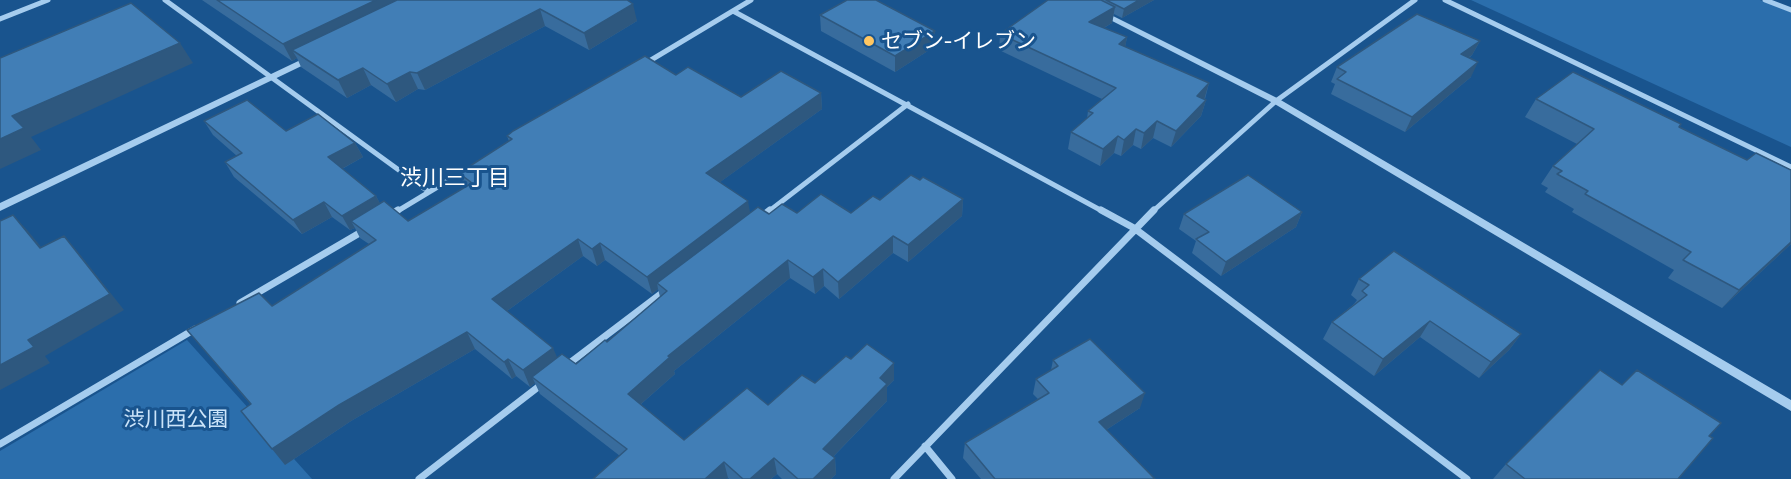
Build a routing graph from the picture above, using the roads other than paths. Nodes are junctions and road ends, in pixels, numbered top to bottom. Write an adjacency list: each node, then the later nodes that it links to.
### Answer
1 (48, 0): 10 (street)
2 (165, 0): 13 (street)
3 (751, 0): 9 (street)
4 (1075, 0): 14 (street)
5 (1415, 0): 14 (street)
6 (1445, 0): 16 (street)
7 (1765, 0): 8 (street)
8 (1791, 10)
9 (734, 11): 12 (street); 15 (street)
10 (0, 19)
11 (324, 51): 13 (street)
12 (642, 65)
13 (272, 77): 18 (street); 19 (street)
14 (1276, 101): 23 (street); 29 (street)
15 (908, 104): 21 (street); 23 (street)
16 (1791, 167)
17 (470, 168): 18 (street)
18 (429, 192): 20 (street)
19 (0, 207)
20 (378, 222)
21 (748, 226)
22 (368, 228): 25 (street)
23 (1134, 228): 31 (street); 35 (street)
24 (673, 284): 27 (street)
25 (235, 306)
26 (204, 324): 30 (street)
27 (560, 371)
28 (551, 378): 32 (street)
29 (1791, 406)
30 (0, 444)
31 (925, 446): 33 (street); 34 (street)
32 (419, 479)
33 (894, 479)
34 (952, 479)
35 (1467, 479)

